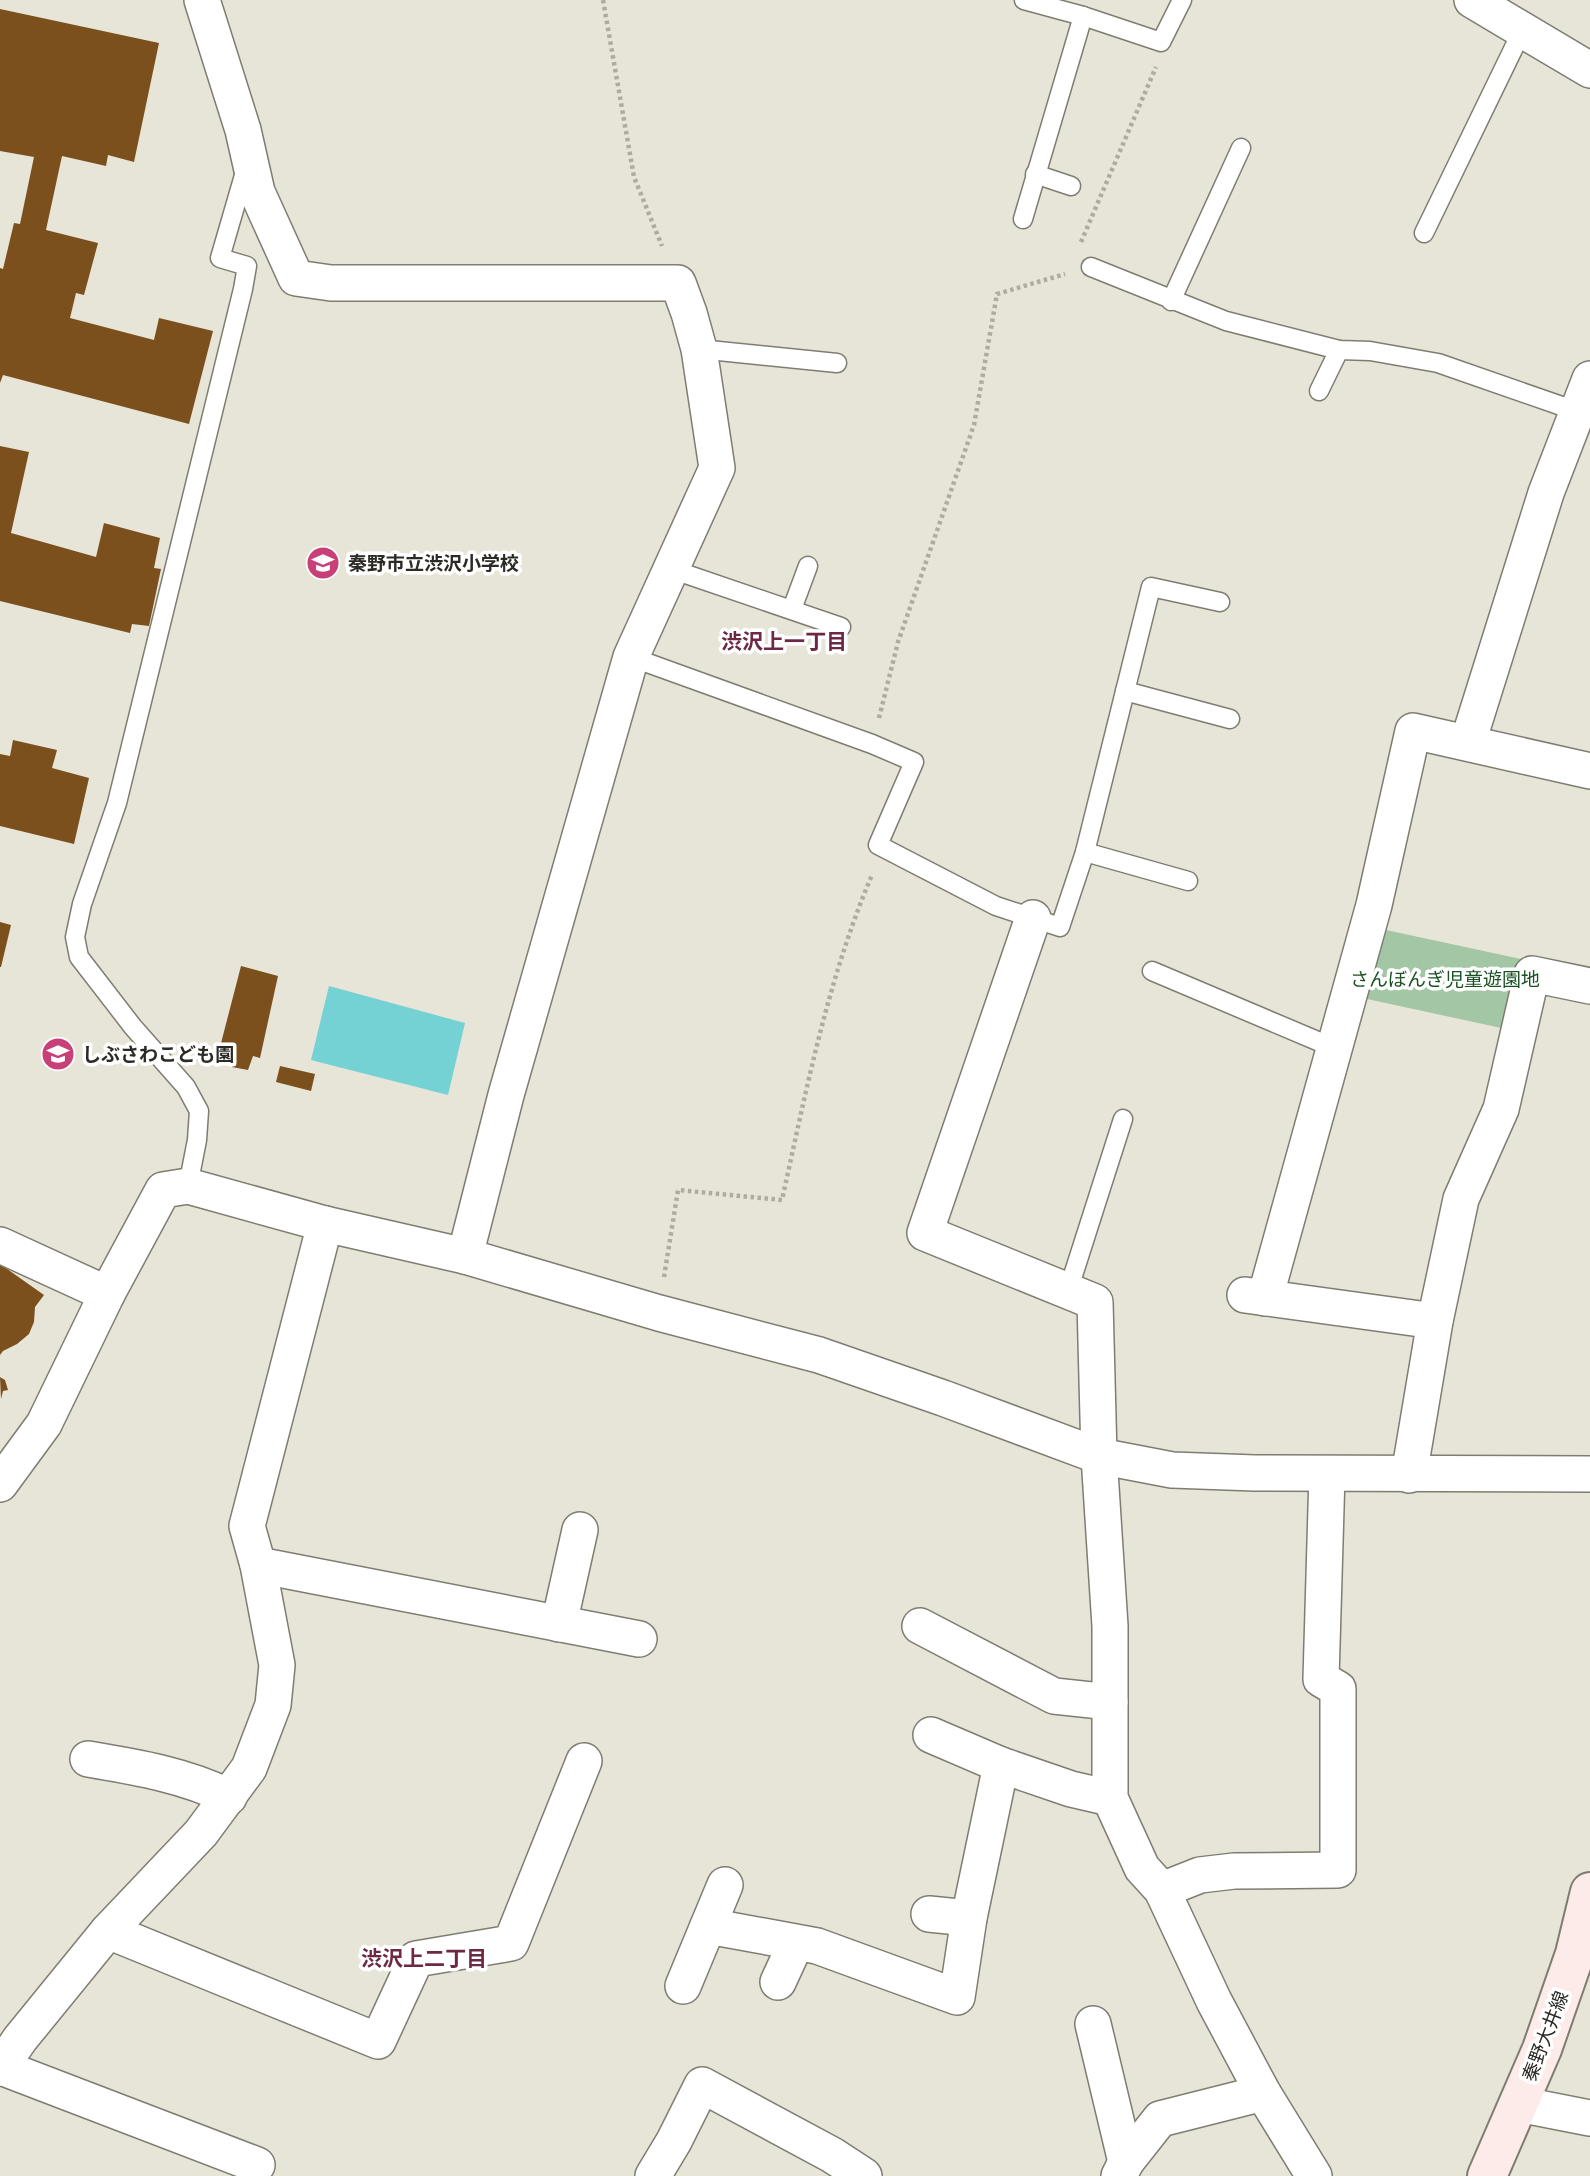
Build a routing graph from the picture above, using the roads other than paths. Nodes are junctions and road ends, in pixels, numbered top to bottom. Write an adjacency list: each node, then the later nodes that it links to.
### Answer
1 (202, 0): 9 (street)
2 (1024, 0): 5 (lane)
3 (1182, 0): 5 (lane)
4 (1472, 0): 6 (street)
5 (1083, 16): 10 (lane)
6 (1522, 32): 7 (street); 13 (lane)
7 (1590, 70)
8 (1241, 148): 15 (lane)
9 (249, 158): 16 (street); 39 (lane)
10 (1035, 174): 11 (lane); 12 (lane)
11 (1071, 186)
12 (1023, 219)
13 (1424, 233)
14 (1091, 267): 15 (lane)
15 (1171, 301): 17 (lane)
16 (699, 349): 18 (lane); 23 (street)
17 (1339, 350): 20 (lane); 21 (lane)
18 (837, 363)
19 (1590, 379): 21 (street)
20 (1319, 391)
21 (1576, 411): 30 (street)
22 (808, 566): 25 (lane)
23 (671, 569): 25 (lane); 27 (street)
24 (1220, 602): 28 (lane)
25 (792, 610): 26 (lane)
26 (841, 627)
27 (631, 657): 34 (lane); 42 (street)
28 (1125, 691): 29 (lane); 32 (lane)
29 (1230, 719)
30 (1468, 742): 31 (street); 37 (street)
31 (1590, 771)
32 (1085, 852): 33 (lane); 34 (lane)
33 (1188, 881)
34 (1033, 918): 43 (street)
35 (1152, 971): 37 (lane)
36 (1590, 986): 45 (street)
37 (1334, 1048): 45 (street)
38 (1123, 1119): 43 (lane)
39 (188, 1186): 40 (street); 44 (street)
40 (325, 1224): 42 (street); 52 (street)
41 (0, 1245): 44 (street)
42 (466, 1256): 46 (street)
43 (1068, 1291): 46 (street)
44 (107, 1294): 50 (street)
45 (1435, 1321): 49 (street)
46 (1099, 1456): 47 (street); 56 (street)
47 (1327, 1474): 49 (street); 64 (street)
48 (1590, 1474): 49 (street)
49 (1409, 1475)
50 (0, 1484)
51 (580, 1530): 53 (street)
52 (258, 1565): 53 (street); 61 (street)
53 (559, 1624): 55 (street)
54 (920, 1626): 56 (street)
55 (639, 1639)
56 (1110, 1702): 62 (street)
57 (930, 1735): 60 (street)
58 (88, 1759): 61 (street)
59 (584, 1761): 69 (street)
60 (1001, 1765): 62 (street); 67 (street)
61 (229, 1797): 69 (street)
62 (1110, 1798): 64 (street)
63 (725, 1885): 68 (street)
64 (1162, 1891): 76 (street)
65 (1590, 1892): 71 (main road, 秦野大井線)
66 (929, 1914): 67 (street)
67 (969, 1918): 70 (street)
68 (708, 1926): 70 (street); 73 (street)
69 (108, 1931): 75 (street)
70 (796, 1943): 72 (street)
71 (1583, 1955): 77 (main road, 秦野大井線)
72 (778, 1982)
73 (683, 1986)
74 (1093, 2024): 80 (street)
75 (1, 2067): 79 (street)
76 (1263, 2094): 80 (street); 83 (street)
77 (1518, 2104): 78 (street); 84 (main road, 秦野大井線)
78 (1590, 2118)
79 (257, 2165)
80 (1123, 2169)
81 (653, 2176): 82 (street)
82 (864, 2176)
83 (1314, 2176)
84 (1487, 2176)

